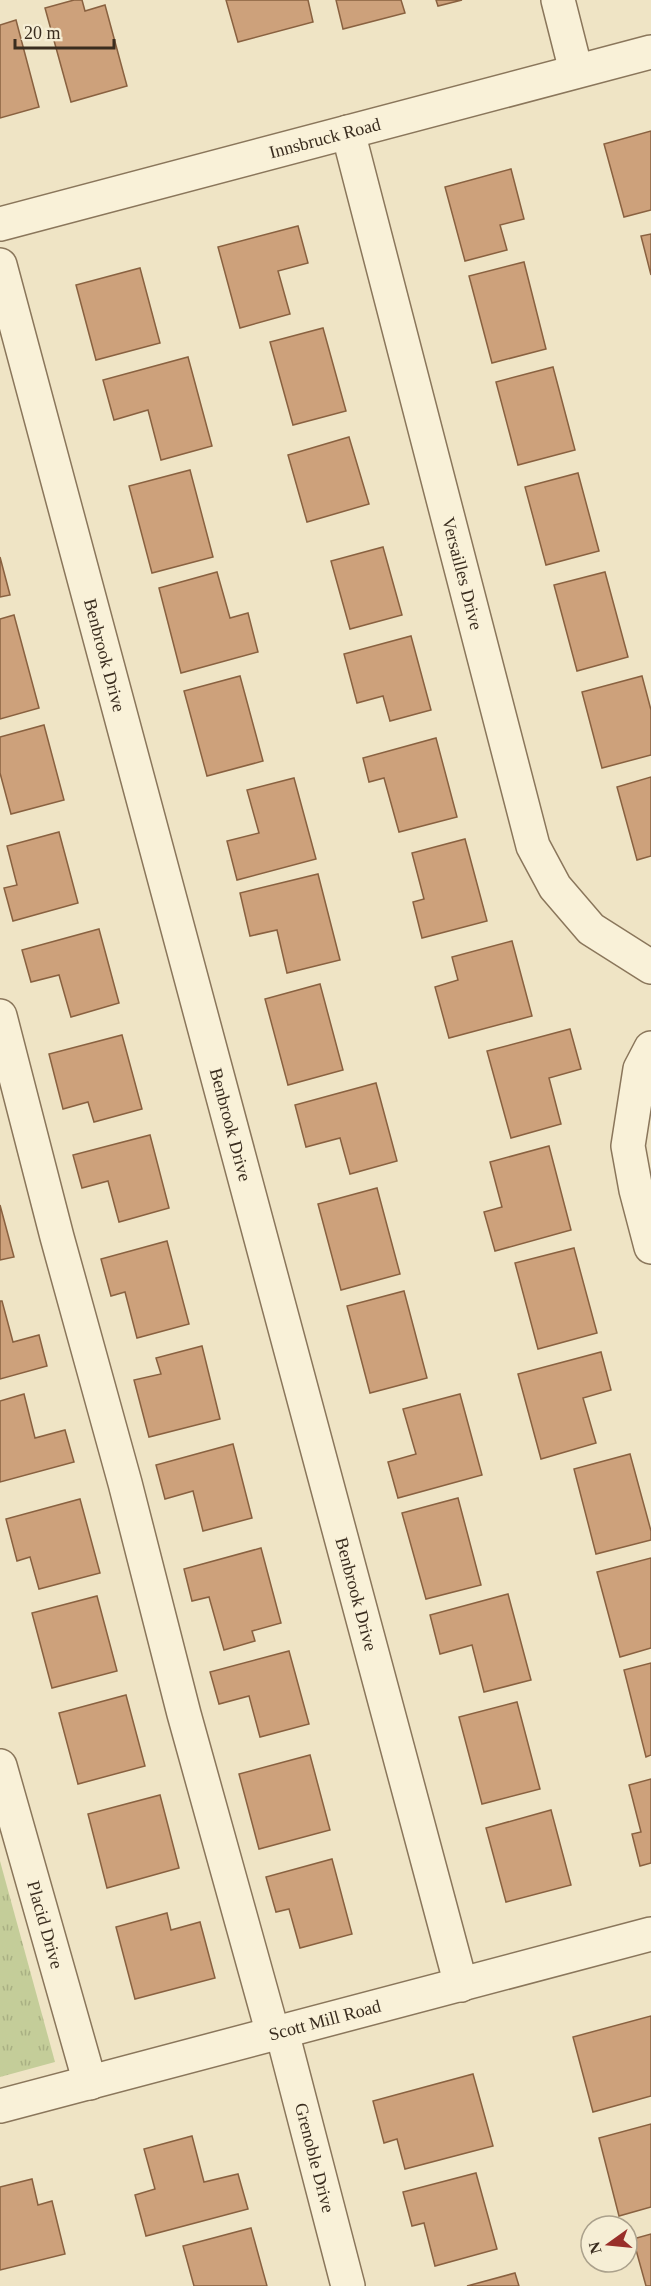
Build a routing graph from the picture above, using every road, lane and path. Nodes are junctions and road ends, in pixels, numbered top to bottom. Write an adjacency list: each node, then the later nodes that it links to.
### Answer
1 (558, 0): 3 (street)
2 (651, 52): 3 (street, Innsbruck Road)
3 (576, 70): 4 (street, Innsbruck Road)
4 (348, 132): 5 (street, Innsbruck Road); 7 (street, Versailles Drive)
5 (0, 224)
6 (0, 265): 13 (street, Benbrook Drive)
7 (651, 967)
8 (0, 1016): 14 (street, Grenoble Drive)
9 (651, 1048): 10 (street)
10 (651, 1247)
11 (0, 1766): 15 (street, Placid Drive)
12 (651, 1934): 13 (street, Scott Mill Road)
13 (461, 1984): 14 (street, Scott Mill Road)
14 (278, 2033): 15 (street, Scott Mill Road); 17 (street, Grenoble Drive)
15 (90, 2082): 16 (street, Scott Mill Road)
16 (0, 2106)
17 (348, 2286)

